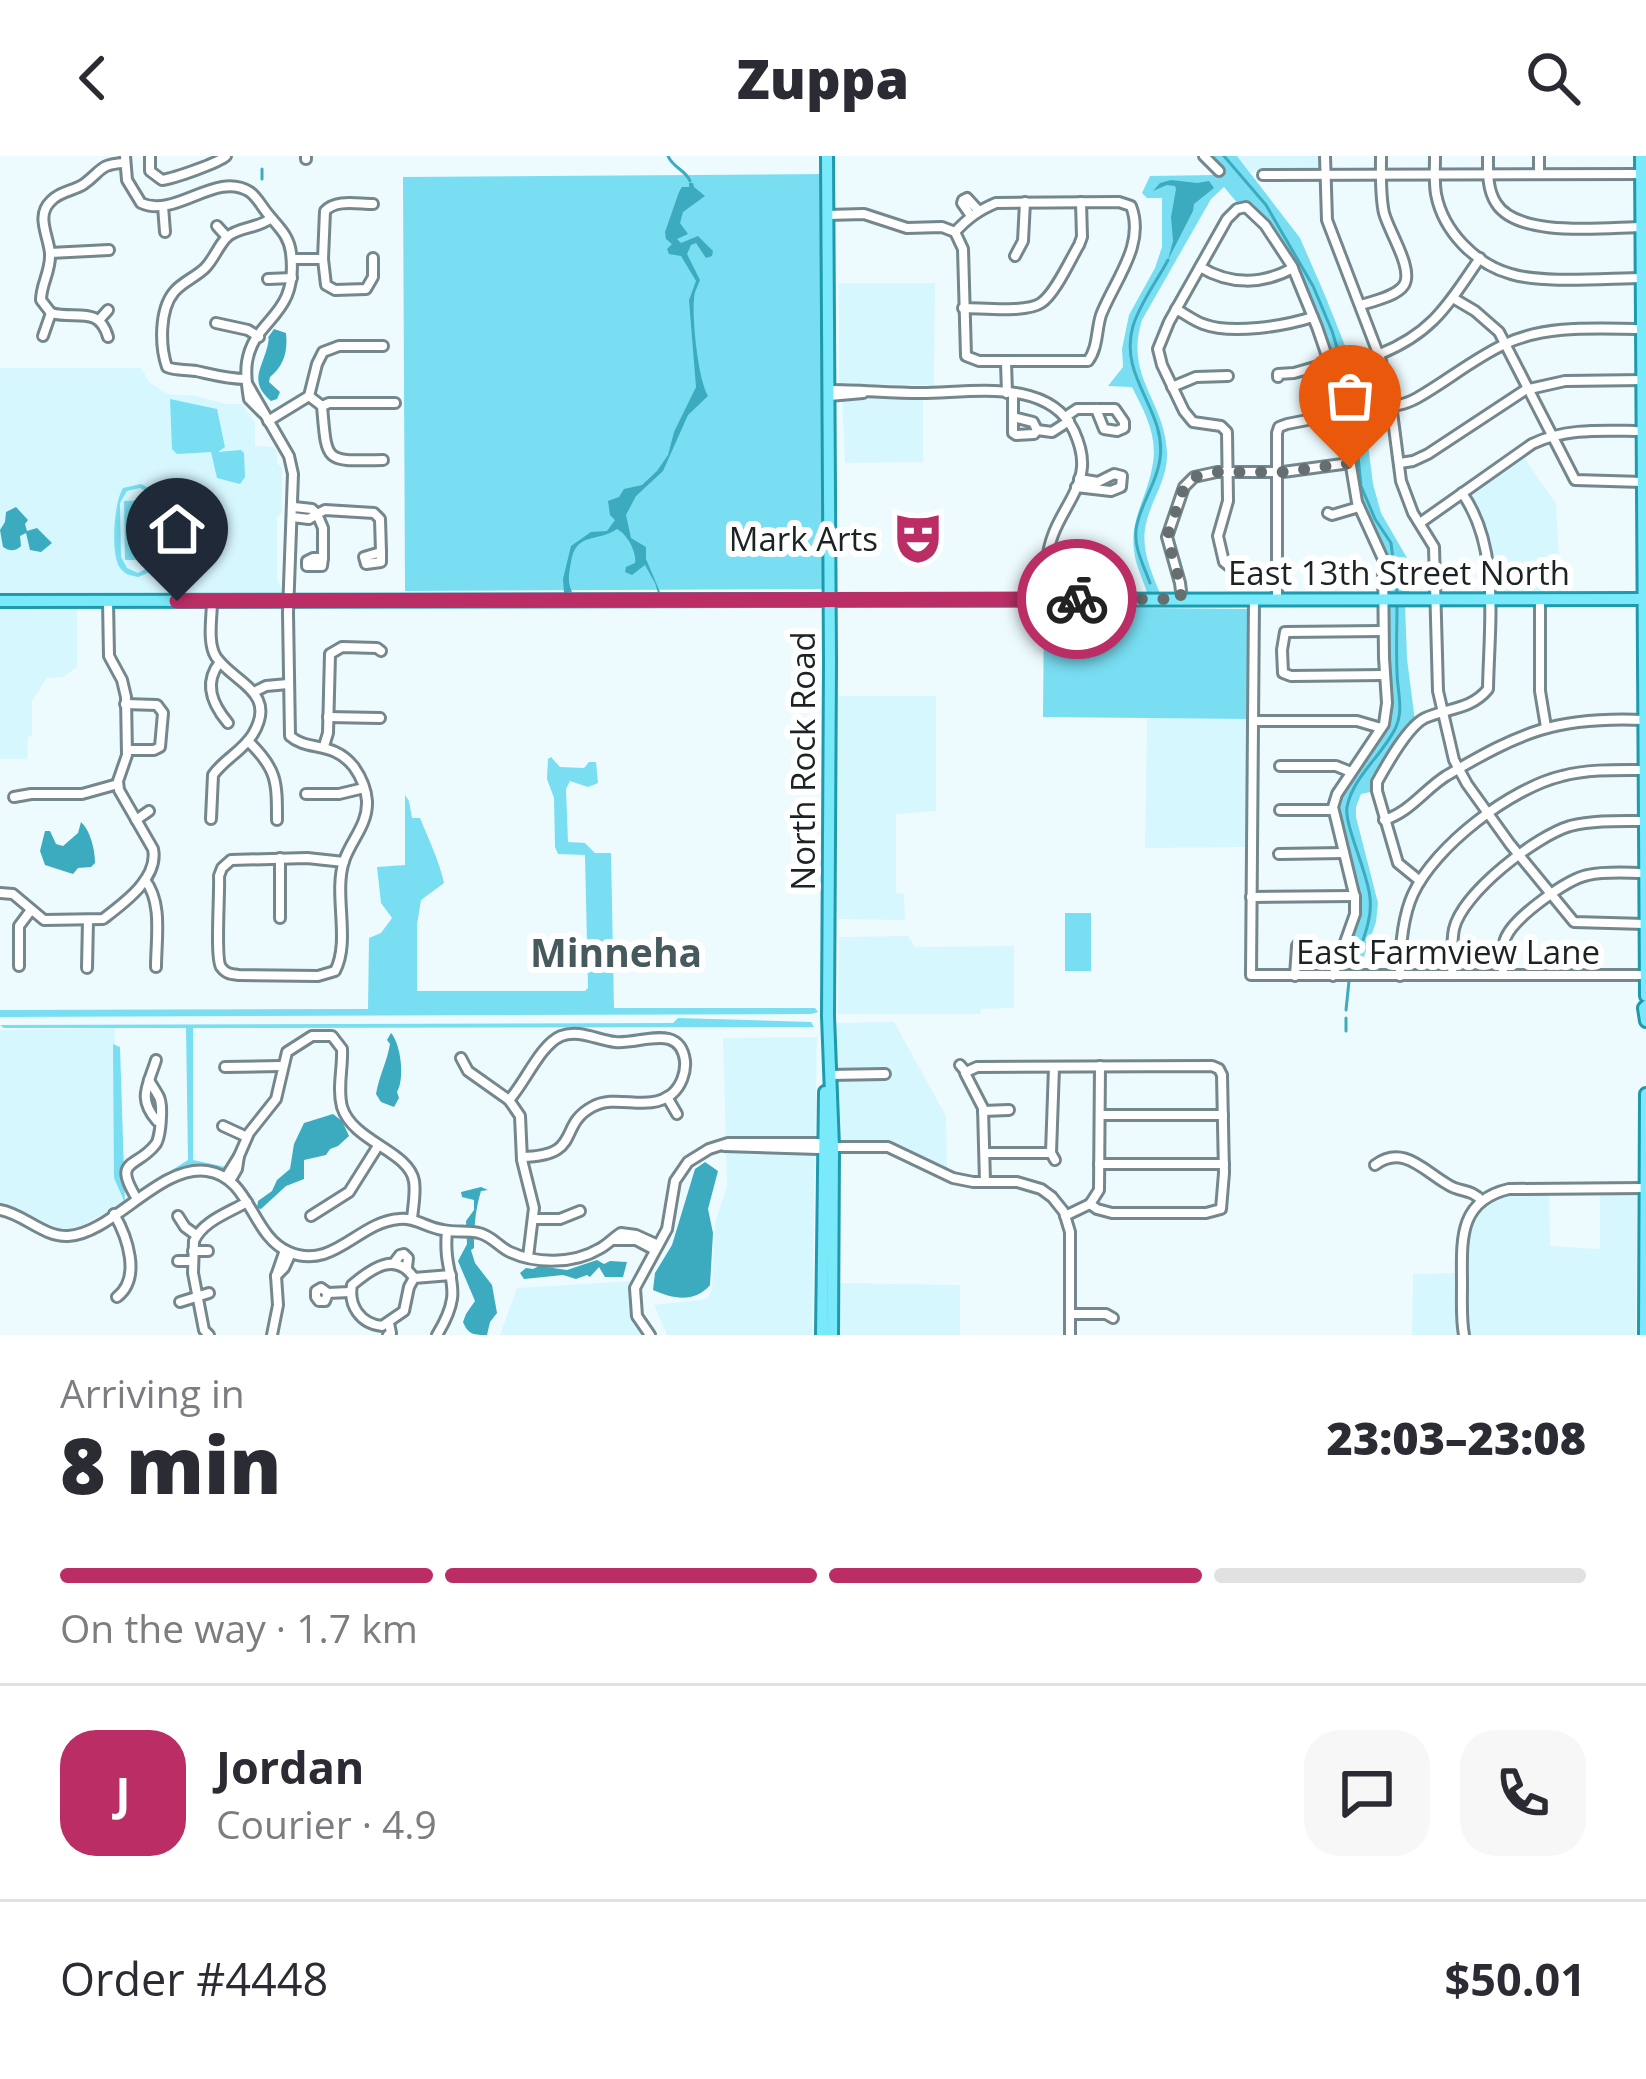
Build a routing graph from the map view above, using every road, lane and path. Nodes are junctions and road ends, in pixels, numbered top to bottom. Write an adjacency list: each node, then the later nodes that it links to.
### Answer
1 (149, 156): 10 (street)
2 (826, 156): 24 (main road, North Rock Road)
3 (1204, 156): 12 (street)
4 (1324, 156): 18 (street)
5 (1381, 156): 19 (street)
6 (1435, 156): 13 (street)
7 (1488, 156): 14 (street)
8 (1539, 156): 15 (street)
9 (1641, 156): 16 (main road)
10 (226, 158)
11 (125, 160): 23 (street); 32 (street)
12 (1219, 171)
13 (1435, 174): 14 (street); 19 (street); 35 (street)
14 (1488, 174): 15 (street); 27 (street)
15 (1539, 174): 16 (street)
16 (1644, 174): 27 (main road)
17 (1263, 175): 18 (street)
18 (1324, 175): 19 (street); 44 (street)
19 (1381, 175): 44 (street)
20 (1025, 202): 21 (street); 29 (street); 33 (street)
21 (1081, 202): 45 (street); 59 (street)
22 (373, 204): 37 (street)
23 (163, 206): 25 (street); 28 (street)
24 (827, 215): 29 (street); 67 (main road, North Rock Road)
25 (271, 218): 30 (street); 36 (street)
26 (218, 226): 30 (street)
27 (1644, 226): 41 (main road)
28 (166, 232)
29 (955, 232): 45 (street)
30 (227, 237): 64 (street)
31 (109, 250): 32 (street)
32 (50, 253): 48 (street)
33 (1015, 256)
34 (373, 258): 37 (street)
35 (1480, 258): 41 (street); 43 (street)
36 (292, 259): 37 (street); 40 (street)
37 (323, 259)
38 (1200, 267): 39 (street); 39 (street); 46 (street)
39 (1293, 268): 49 (street)
40 (292, 278): 42 (street); 55 (street)
41 (1644, 278): 52 (main road)
42 (268, 279)
43 (1453, 298): 56 (street); 58 (street)
44 (1361, 305): 58 (street)
45 (963, 308): 59 (street)
46 (1176, 309): 49 (street); 65 (street)
47 (108, 310): 50 (street)
48 (51, 313): 50 (street); 53 (street)
49 (1313, 317): 60 (street)
50 (100, 320): 54 (street)
51 (216, 323): 55 (street)
52 (1644, 329): 56 (street); 63 (main road)
53 (43, 336)
54 (108, 337)
55 (259, 337): 64 (street)
56 (1505, 344): 66 (street); 72 (street)
57 (383, 346): 69 (street)
58 (1379, 354): 72 (street)
59 (1006, 362): 68 (street)
60 (1329, 363): 62 (street); 75 (street)
61 (1228, 376): 65 (street)
62 (1277, 376)
63 (1644, 380): 66 (street); 80 (main road)
64 (247, 382): 77 (street)
65 (1172, 387): 85 (street)
66 (1528, 389): 81 (street); 84 (street)
67 (829, 393): 68 (street); 107 (main road, North Rock Road)
68 (1010, 393): 76 (street); 78 (street)
69 (309, 396): 71 (street); 77 (street)
70 (395, 403): 71 (street)
71 (322, 406): 82 (street)
72 (1391, 407): 74 (street); 84 (street)
73 (1096, 409): 73 (street); 78 (street)
74 (1371, 409)
75 (1343, 413): 83 (street); 86 (street)
76 (1013, 417): 79 (street); 79 (street)
77 (266, 418): 91 (street)
78 (1067, 419): 79 (street); 88 (street)
79 (1036, 430)
80 (1645, 431): 81 (street); 87 (main road)
81 (1550, 435): 87 (street); 89 (street)
82 (383, 460)
83 (1350, 463): 86 (street); 90 (street)
84 (1399, 463): 94 (street)
85 (1228, 472): 86 (street); 97 (street); 99 (street)
86 (1277, 472): 101 (street)
87 (1645, 482): 106 (main road)
88 (1078, 483): 88 (street); 98 (street)
89 (1462, 493): 94 (street); 104 (street)
90 (1358, 507): 92 (street); 102 (street)
91 (293, 512): 93 (street); 111 (street)
92 (1328, 513)
93 (317, 514): 95 (street); 96 (street)
94 (1420, 523): 103 (street)
95 (381, 552)
96 (323, 558)
97 (1229, 566)
98 (1049, 599): 99 (main road, East 13th Street North); 107 (main road, East 13th Street North)
99 (1181, 599): 100 (main road, East 13th Street North)
100 (1254, 599): 101 (main road, East 13th Street North); 123 (street)
101 (1277, 599): 102 (main road, East 13th Street North)
102 (1383, 599): 103 (main road, East 13th Street North); 112 (street)
103 (1437, 599): 104 (main road, East 13th Street North); 119 (street)
104 (1488, 599): 105 (main road, East 13th Street North); 119 (street)
105 (1540, 599): 106 (main road, East 13th Street North); 125 (street)
106 (1646, 599): 122 (main road)
107 (830, 600): 111 (main road, East 13th Street North); 184 (main road, North Rock Road)
108 (0, 601): 109 (main road, East 13th Street North)
109 (108, 601): 110 (main road, East 13th Street North); 118 (street)
110 (212, 601): 111 (main road, East 13th Street North); 114 (street)
111 (288, 601): 116 (street)
112 (1383, 631): 115 (street); 115 (street)
113 (381, 652): 120 (street)
114 (220, 662): 117 (street); 124 (street)
115 (1385, 675): 126 (street)
116 (288, 684): 117 (street); 128 (street)
117 (254, 692): 127 (street)
118 (125, 704): 129 (street); 129 (street)
119 (1441, 714): 131 (street); 145 (street)
120 (328, 717): 121 (street); 128 (street)
121 (380, 718)
122 (1645, 720): 125 (street); 132 (main road)
123 (1252, 721): 126 (street); 158 (street)
124 (228, 723)
125 (1546, 727): 131 (street)
126 (1381, 728): 133 (street)
127 (248, 741): 143 (street); 144 (street)
128 (324, 746): 135 (street)
129 (127, 750): 134 (street)
130 (1280, 766): 133 (street)
131 (1460, 770): 141 (street); 145 (street)
132 (1645, 770): 141 (street); 146 (main road)
133 (1351, 772): 139 (street)
134 (118, 784): 137 (street); 142 (street)
135 (364, 788): 136 (street); 151 (street)
136 (306, 794)
137 (14, 797)
138 (1280, 810): 139 (street)
139 (1333, 810): 147 (street)
140 (149, 811): 142 (street)
141 (1489, 814): 149 (street); 154 (street)
142 (136, 820): 153 (street)
143 (211, 820)
144 (277, 820)
145 (1384, 820): 154 (street)
146 (1645, 821): 149 (street); 152 (main road)
147 (1344, 853): 148 (street); 157 (street)
148 (1279, 854)
149 (1520, 856): 156 (street); 168 (street)
150 (280, 858): 151 (street); 151 (street); 161 (street)
151 (344, 862)
152 (1645, 873): 156 (street); 159 (main road)
153 (145, 880): 162 (street); 166 (street)
154 (1420, 881): 173 (street)
155 (0, 893): 160 (street)
156 (1551, 895): 163 (street); 169 (street)
157 (1355, 896): 158 (street); 172 (street)
158 (1251, 897): 171 (street, East Farmview Lane)
159 (1646, 906): 163 (main road)
160 (31, 910): 162 (street); 165 (street)
161 (280, 918)
162 (88, 920): 167 (street)
163 (1645, 924): 170 (main road)
164 (1300, 942): 171 (street)
165 (19, 966)
166 (156, 967)
167 (88, 968)
168 (1452, 975): 169 (street, East Farmview Lane); 173 (street, East Farmview Lane)
169 (1504, 975): 170 (street, East Farmview Lane)
170 (1645, 975): 174 (main road)
171 (1295, 976): 172 (street, East Farmview Lane)
172 (1334, 976): 173 (street, East Farmview Lane)
173 (1400, 976)
174 (1646, 996)
175 (1646, 1006): 176 (main road)
176 (1646, 1021)
177 (461, 1058): 188 (street)
178 (156, 1060): 185 (street)
179 (282, 1066): 182 (street); 196 (street); 197 (street)
180 (1054, 1066): 181 (street); 190 (street); 199 (street)
181 (1100, 1066): 192 (street); 193 (street)
182 (225, 1067)
183 (885, 1075): 184 (street)
184 (829, 1077): 198 (main road, North Rock Road)
185 (149, 1080): 194 (street); 194 (street)
186 (1646, 1094): 206 (main road)
187 (667, 1097): 188 (street); 191 (street); 200 (street)
188 (509, 1100): 200 (street)
189 (1009, 1110): 190 (street)
190 (983, 1111): 199 (street)
191 (677, 1114)
192 (1100, 1115): 193 (street); 201 (street)
193 (1223, 1115): 202 (street)
194 (158, 1122): 207 (street)
195 (223, 1126): 196 (street)
196 (247, 1137): 204 (street)
197 (378, 1146): 216 (street); 220 (street)
198 (828, 1147): 205 (street); 223 (street); 237 (main road, North Rock Road); 237 (main road, North Rock Road)
199 (985, 1154): 205 (street)
200 (522, 1157): 218 (street)
201 (1099, 1164): 202 (street); 210 (street)
202 (1223, 1164): 210 (street)
203 (1375, 1165): 208 (street)
204 (228, 1179): 207 (street); 209 (street)
205 (985, 1182): 217 (street)
206 (1646, 1189): 208 (street); 248 (main road)
207 (141, 1197): 214 (street)
208 (1482, 1201): 247 (street)
209 (247, 1202): 219 (street); 225 (street)
210 (1090, 1204): 217 (street)
211 (210, 1209): 219 (street)
212 (580, 1211): 218 (street)
213 (0, 1212): 214 (street)
214 (111, 1215): 234 (street)
215 (178, 1216): 222 (street)
216 (311, 1216)
217 (1065, 1216): 238 (street)
218 (533, 1219): 227 (street)
219 (215, 1220): 222 (street)
220 (412, 1220): 221 (street); 225 (street)
221 (447, 1231): 227 (street); 229 (street)
222 (196, 1234): 226 (street)
223 (657, 1247): 227 (street); 244 (street)
224 (208, 1251): 226 (street)
225 (288, 1252): 242 (street)
226 (193, 1256): 228 (street); 235 (street)
227 (528, 1257)
228 (178, 1261)
229 (450, 1272): 230 (street); 243 (street)
230 (415, 1278): 231 (street); 240 (street)
231 (350, 1292): 233 (street); 240 (street)
232 (209, 1293): 235 (street)
233 (328, 1293)
234 (117, 1297)
235 (198, 1298): 236 (street); 241 (street)
236 (180, 1302)
237 (828, 1310): 245 (main road, North Rock Road)
238 (1070, 1314): 239 (street); 246 (street)
239 (1113, 1318)
240 (385, 1330)
241 (204, 1333)
242 (272, 1335)
243 (437, 1335)
244 (650, 1335)
245 (827, 1335)
246 (1070, 1335)
247 (1464, 1335)
248 (1645, 1335)

